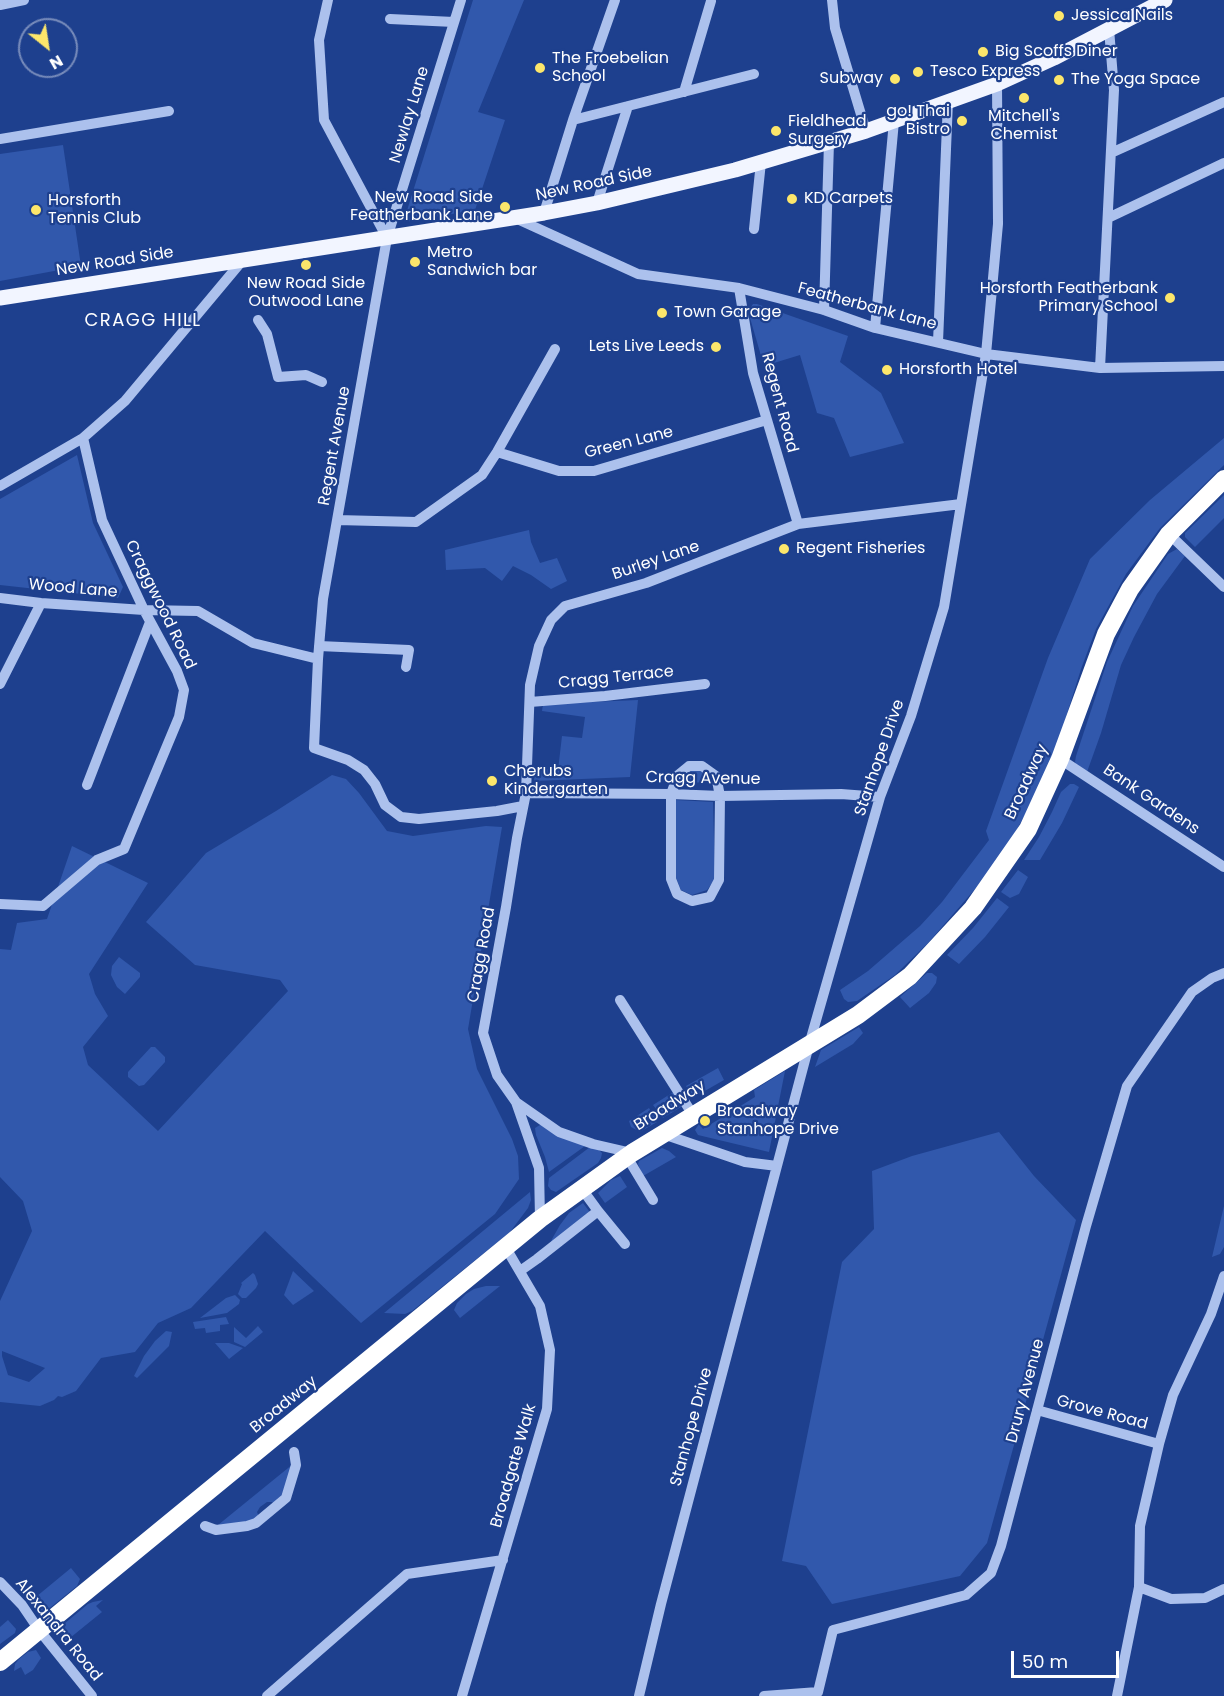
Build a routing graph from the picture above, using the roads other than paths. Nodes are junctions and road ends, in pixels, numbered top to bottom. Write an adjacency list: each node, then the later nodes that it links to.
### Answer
1 (24, 0): 8 (street)
2 (328, 0): 32 (street)
3 (461, 0): 10 (street, Newlay Lane)
4 (615, 0): 19 (street)
5 (832, 0): 21 (street)
6 (1165, 0): 11 (main road, New Road Side)
7 (711, 1): 14 (street)
8 (0, 5)
9 (390, 19): 10 (street)
10 (454, 22): 32 (street, Newlay Lane)
11 (1109, 29): 13 (main road, New Road Side); 24 (street)
12 (754, 74): 14 (street)
13 (997, 84): 15 (main road, New Road Side); 41 (street, Stanhope Drive)
14 (684, 92): 17 (street)
15 (948, 101): 20 (main road, New Road Side); 39 (street)
16 (1224, 102): 24 (street)
17 (628, 106): 19 (street); 27 (street)
18 (169, 111): 22 (street)
19 (573, 120): 28 (street)
20 (894, 121): 21 (main road, New Road Side); 38 (street)
21 (866, 131): 23 (main road, New Road Side)
22 (0, 139)
23 (829, 142): 25 (main road, New Road Side); 36 (street)
24 (1111, 153): 30 (street)
25 (761, 162): 27 (main road, New Road Side); 31 (street)
26 (1224, 163): 30 (street)
27 (597, 203): 28 (main road, New Road Side)
28 (544, 213): 29 (main road, New Road Side)
29 (515, 218): 32 (main road, New Road Side); 34 (street, Featherbank Lane)
30 (1108, 218): 43 (street)
31 (754, 229)
32 (387, 238): 33 (main road, New Road Side); 51 (street, Regent Avenue)
33 (243, 261): 35 (main road, New Road Side); 46 (street)
34 (739, 288): 36 (street, Featherbank Lane); 45 (street, Regent Road)
35 (0, 298)
36 (824, 310): 38 (street, Featherbank Lane)
37 (258, 320): 44 (street)
38 (875, 327): 39 (street, Featherbank Lane)
39 (938, 342): 41 (street, Featherbank Lane)
40 (555, 349): 47 (street)
41 (986, 354): 43 (street, Featherbank Lane); 50 (street, Stanhope Drive)
42 (1224, 366): 43 (street, Featherbank Lane)
43 (1100, 368)
44 (322, 382)
45 (767, 420): 47 (street, Green Lane); 52 (street, Regent Road)
46 (83, 438): 49 (street); 57 (street, Craggwood Road)
47 (497, 452): 51 (street)
48 (1224, 478): 53 (highway, Broadway)
49 (0, 486)
50 (961, 504): 52 (street, Burley Lane); 70 (street, Stanhope Drive)
51 (337, 520): 59 (street, Regent Avenue)
52 (798, 524): 64 (street, Burley Lane)
53 (1169, 534): 54 (street); 65 (highway, Broadway)
54 (1224, 587)
55 (0, 598): 56 (street, Wood Lane)
56 (40, 603): 57 (street, Wood Lane); 62 (street)
57 (144, 610): 58 (street, Craggwood Road); 60 (street, Wood Lane)
58 (150, 622): 66 (street); 73 (street, Craggwood Road)
59 (319, 646): 60 (street, Regent Avenue); 61 (street)
60 (318, 659): 71 (street)
61 (406, 667)
62 (0, 684)
63 (705, 684): 64 (street, Cragg Terrace)
64 (530, 702): 67 (street, Burley Lane)
65 (1060, 759): 72 (street, Bank Gardens); 76 (highway, Broadway)
66 (87, 785)
67 (526, 793): 68 (street, Cragg Avenue); 71 (street, Burley Lane)
68 (671, 794): 69 (street, Cragg Avenue); 69 (street); 69 (street)
69 (720, 796): 70 (street, Cragg Avenue)
70 (880, 797): 76 (street, Stanhope Drive)
71 (523, 806): 77 (street, Cragg Road)
72 (1224, 867)
73 (0, 904)
74 (1224, 973): 90 (street, Drury Avenue)
75 (620, 1000): 78 (street)
76 (809, 1045): 78 (highway, Broadway); 81 (street, Stanhope Drive)
77 (516, 1102): 80 (street, Cragg Road); 85 (street, Cragg Road)
78 (693, 1115): 79 (highway, Broadway)
79 (662, 1134): 80 (highway, Broadway); 81 (street)
80 (630, 1155): 82 (highway, Broadway); 83 (street)
81 (777, 1166): 103 (street, Stanhope Drive)
82 (582, 1189): 84 (street); 85 (highway, Broadway)
83 (653, 1200)
84 (598, 1211): 86 (street); 88 (street)
85 (540, 1219): 87 (highway, Broadway)
86 (625, 1244)
87 (506, 1248): 88 (street, Broadgate Walk); 98 (highway, Broadway)
88 (520, 1271): 94 (street, Broadgate Walk)
89 (1224, 1276): 91 (street)
90 (1036, 1410): 91 (street, Grove Road); 104 (street, Drury Avenue)
91 (1159, 1444): 96 (street)
92 (294, 1452): 93 (street)
93 (205, 1526)
94 (503, 1560): 101 (street); 102 (street, Broadgate Walk)
95 (0, 1582): 98 (street, Alexandra Road)
96 (1139, 1587): 97 (street); 105 (street)
97 (1224, 1589)
98 (39, 1630): 99 (highway, Broadway); 100 (street, Alexandra Road)
99 (0, 1662)
100 (92, 1696)
101 (267, 1696)
102 (462, 1696)
103 (639, 1696)
104 (764, 1696)
105 (1117, 1696)

